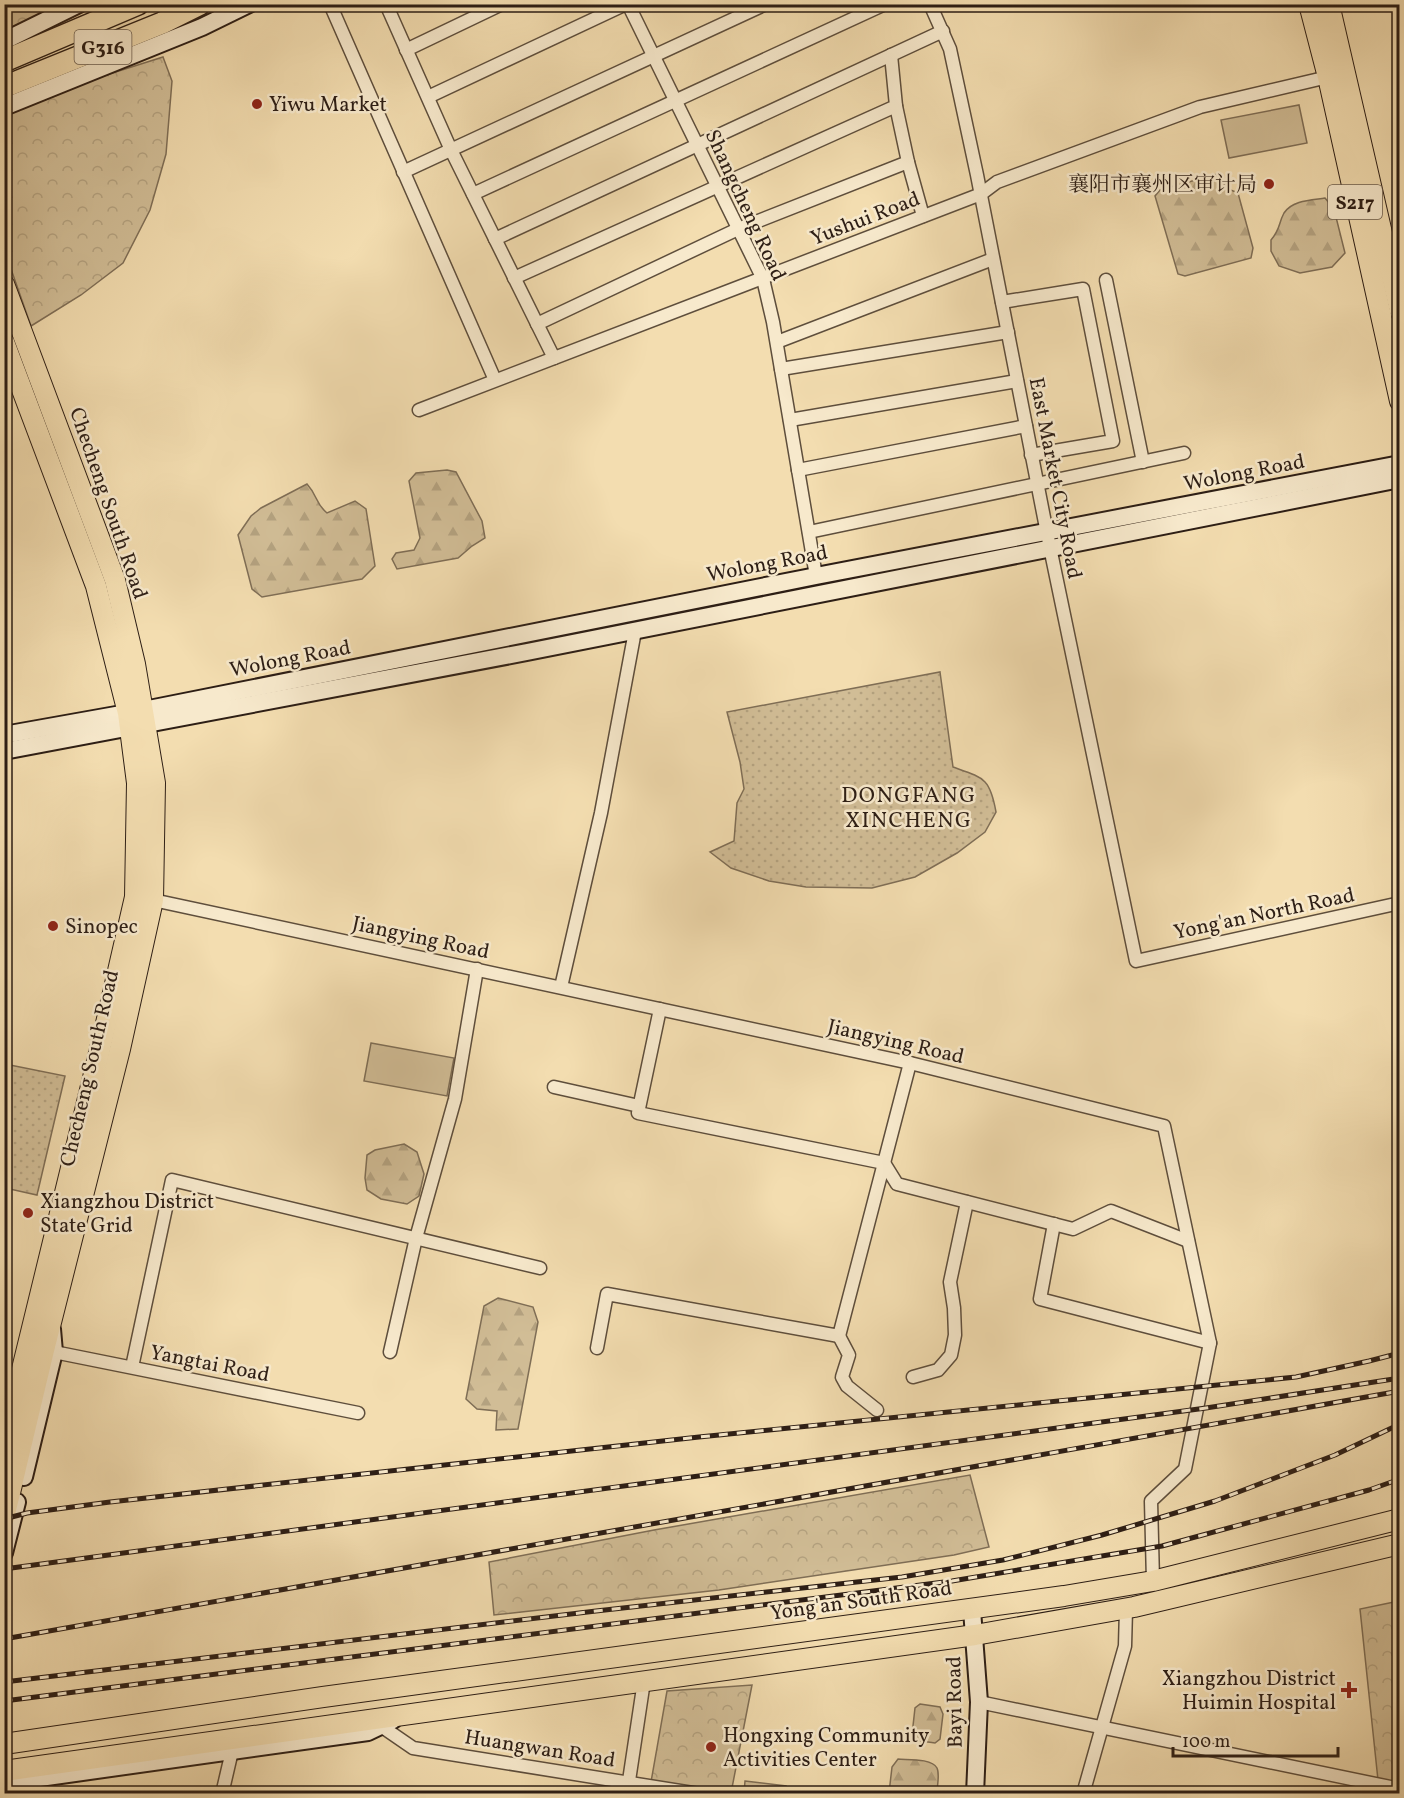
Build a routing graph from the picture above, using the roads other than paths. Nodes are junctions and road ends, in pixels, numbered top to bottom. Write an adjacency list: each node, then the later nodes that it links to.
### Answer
1 (79, 4): 18 (main road)
2 (138, 4): 18 (highway, G316)
3 (200, 4): 14 (highway, G316)
4 (249, 4): 16 (main road)
5 (330, 4): 30 (street)
6 (386, 4): 17 (street)
7 (502, 4): 17 (street)
8 (627, 4): 20 (street, Shangcheng Road); 23 (street)
9 (766, 4): 20 (street)
10 (885, 4): 24 (street)
11 (930, 4): 15 (street, East Market City Road)
12 (1310, 4): 21 (main road, S217)
13 (1329, 4): 43 (main road, S217)
14 (156, 25): 16 (main road); 22 (highway, G316)
15 (943, 31): 19 (street); 33 (street, East Market City Road)
16 (189, 32): 26 (main road)
17 (406, 50): 23 (street)
18 (7, 54)
19 (891, 55): 25 (street); 27 (street)
20 (654, 57): 24 (street, Shangcheng Road); 28 (street)
21 (1328, 77): 33 (street, Yushui Road); 52 (main road, S217)
22 (4, 87)
23 (428, 97): 28 (street)
24 (676, 101): 27 (street, Shangcheng Road); 32 (street)
25 (896, 106): 29 (street); 31 (street)
26 (4, 107)
27 (697, 145): 31 (street, Shangcheng Road); 36 (street)
28 (451, 150): 30 (street); 32 (street)
29 (908, 162): 34 (street); 35 (street)
30 (403, 172): 50 (street)
31 (717, 186): 35 (street, Shangcheng Road); 38 (street)
32 (473, 194): 36 (street)
33 (981, 194): 34 (street, Yushui Road); 37 (street, East Market City Road)
34 (923, 216): 39 (street, Yushui Road)
35 (738, 229): 39 (street, Shangcheng Road); 44 (street)
36 (495, 239): 38 (street)
37 (993, 259): 42 (street, East Market City Road); 47 (street)
38 (514, 278): 44 (street)
39 (763, 279): 47 (street, Shangcheng Road); 48 (street, Yushui Road)
40 (1106, 280): 58 (street)
41 (4, 284): 67 (main road, Checheng South Road)
42 (1002, 302): 45 (street, East Market City Road); 57 (street)
43 (1400, 311)
44 (537, 324): 48 (street)
45 (1008, 332): 49 (street); 51 (street, East Market City Road)
46 (4, 342): 67 (main road, Checheng South Road)
47 (777, 342): 49 (street, Shangcheng Road)
48 (554, 358): 50 (street, Yushui Road)
49 (781, 369): 54 (street, Shangcheng Road)
50 (495, 380): 53 (street, Yushui Road)
51 (1017, 381): 54 (street); 55 (street, East Market City Road)
52 (1400, 401)
53 (419, 410)
54 (790, 420): 60 (street, Shangcheng Road)
55 (1026, 426): 57 (street, East Market City Road); 60 (street)
56 (1185, 453): 58 (street)
57 (1031, 455): 62 (street, East Market City Road)
58 (1143, 462): 62 (street)
59 (1400, 464): 64 (main road, Wolong Road)
60 (798, 470): 63 (street, Shangcheng Road)
61 (1400, 479): 64 (main road, Wolong Road)
62 (1038, 484): 63 (street); 64 (street, East Market City Road)
63 (809, 532): 65 (street, Shangcheng Road)
64 (1048, 541): 65 (main road, Wolong Road); 66 (main road, Wolong Road); 72 (street, East Market City Road)
65 (816, 576): 67 (main road, Wolong Road)
66 (635, 631): 67 (main road, Wolong Road); 74 (street)
67 (137, 719): 68 (main road); 69 (main road); 70 (main road, Checheng South Road); 85 (main road, Checheng South Road)
68 (4, 735)
69 (4, 751)
70 (153, 900): 73 (street, Jiangying Road); 85 (main road, Checheng South Road)
71 (1400, 903): 72 (street, Yong'an North Road)
72 (1136, 961)
73 (477, 969): 74 (street, Jiangying Road); 82 (street)
74 (561, 987): 75 (street, Jiangying Road)
75 (660, 1009): 76 (street, Jiangying Road); 78 (street)
76 (910, 1064): 79 (street); 83 (street, Jiangying Road)
77 (554, 1087): 78 (street)
78 (639, 1106): 79 (street)
79 (884, 1163): 80 (street); 86 (street)
80 (967, 1202): 81 (street); 92 (street)
81 (1054, 1224): 83 (street); 87 (street)
82 (416, 1238): 84 (street); 90 (street); 91 (street)
83 (1188, 1241): 87 (street, Jiangying Road)
84 (540, 1268)
85 (42, 1324): 89 (main road); 93 (main road); 96 (main road, Checheng South Road); 97 (main road, Checheng South Road)
86 (839, 1336): 88 (street); 94 (street)
87 (1210, 1343): 101 (street, Jiangying Road)
88 (597, 1348)
89 (54, 1352): 91 (street, Yangtai Road); 100 (main road)
90 (390, 1352)
91 (132, 1367): 95 (street, Yangtai Road)
92 (913, 1377)
93 (4, 1404)
94 (877, 1410)
95 (358, 1413)
96 (4, 1443)
97 (4, 1518)
98 (1400, 1520): 101 (main road, Yong'an South Road)
99 (1400, 1544): 102 (main road)
100 (4, 1553)
101 (1153, 1581): 103 (main road, Yong'an South Road)
102 (1126, 1609): 104 (main road); 111 (street)
103 (972, 1610): 104 (main road, Bayi Road); 105 (main road, Yong'an South Road)
104 (975, 1635): 106 (main road); 108 (main road, Bayi Road)
105 (607, 1659): 107 (main road); 112 (main road, Yong'an South Road)
106 (644, 1681): 107 (main road); 116 (street)
107 (612, 1685): 109 (main road)
108 (979, 1702): 111 (street); 120 (main road, Bayi Road)
109 (407, 1714): 110 (main road); 114 (main road)
110 (381, 1726): 113 (main road); 116 (street, Huangwan Road)
111 (1101, 1727): 117 (street); 121 (street)
112 (4, 1744)
113 (232, 1750): 115 (main road); 118 (street)
114 (4, 1771)
115 (4, 1783)
116 (628, 1788): 119 (street, Huangwan Road)
117 (1400, 1789)
118 (222, 1794)
119 (699, 1794)
120 (975, 1794)
121 (1083, 1794)

